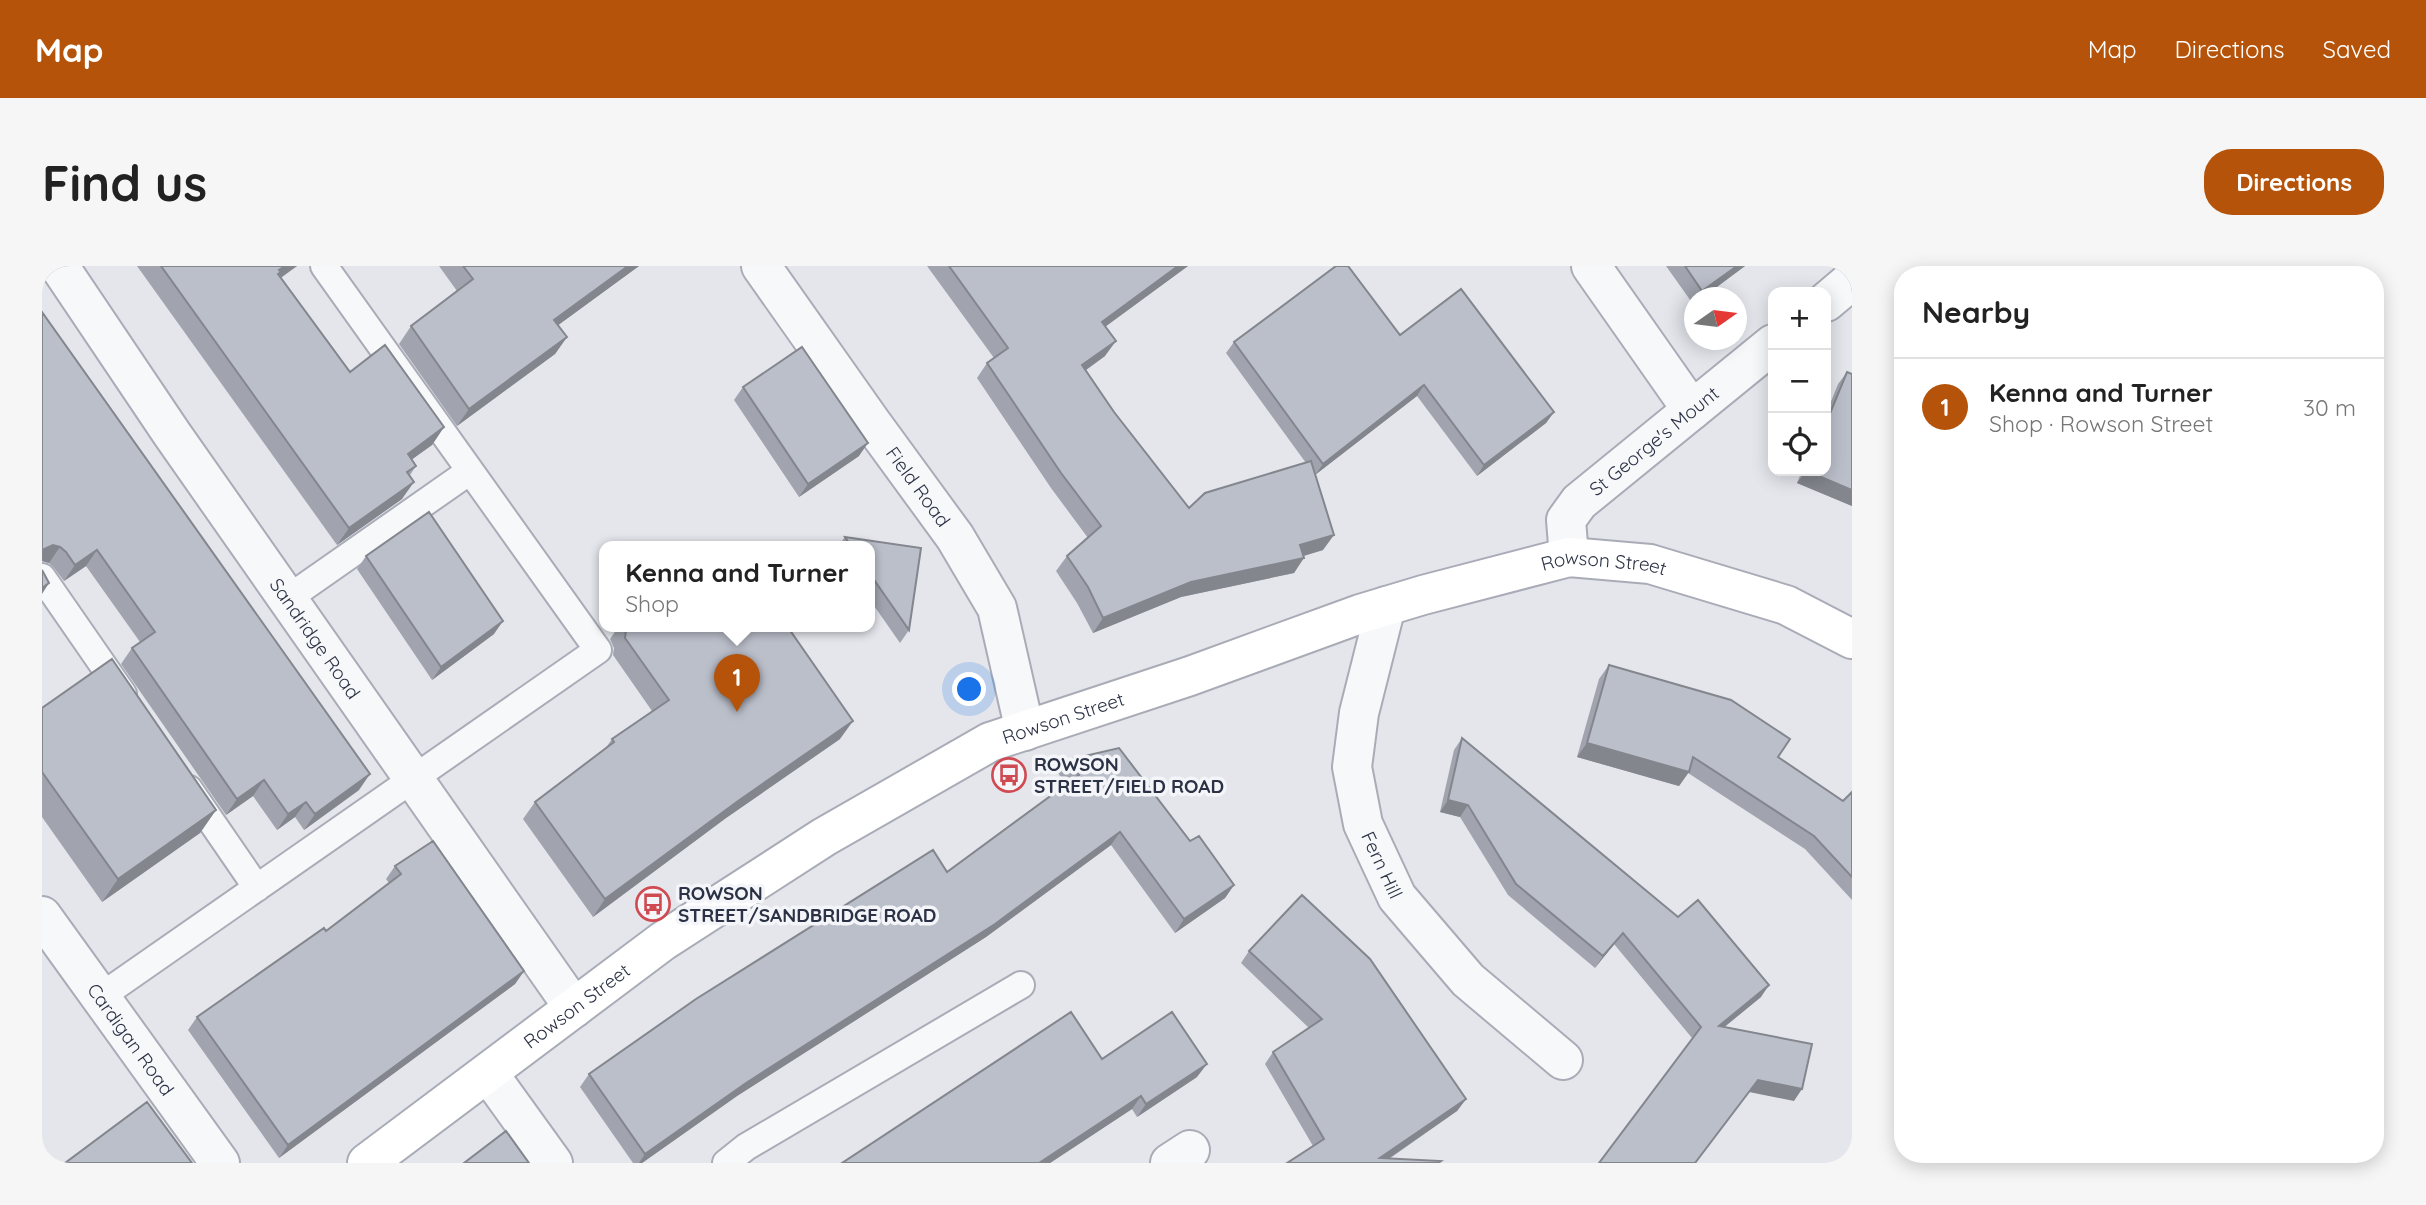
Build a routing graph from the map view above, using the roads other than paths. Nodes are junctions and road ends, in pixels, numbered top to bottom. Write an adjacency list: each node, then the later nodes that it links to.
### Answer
1 (59, 266): 12 (street, Sandridge Road)
2 (324, 266): 9 (lane)
3 (761, 266): 16 (street, Field Road)
4 (1591, 266): 8 (street)
5 (1852, 280): 6 (street)
6 (1831, 298)
7 (1768, 348): 8 (street, St George's Mount)
8 (1692, 410): 10 (street, St George's Mount)
9 (470, 471): 12 (lane); 18 (lane)
10 (1569, 557): 13 (main road, Rowson Street); 14 (main road, Rowson Street)
11 (42, 577): 15 (lane)
12 (287, 598): 18 (street, Sandridge Road)
13 (1386, 606): 16 (main road, Rowson Street); 24 (street, Fern Hill)
14 (1852, 639)
15 (134, 710)
16 (1025, 731): 23 (main road, Rowson Street)
17 (173, 766): 19 (lane)
18 (415, 780): 19 (lane); 23 (street, Sandridge Road)
19 (257, 888): 22 (lane)
20 (42, 916): 22 (street, Cardigan Road)
21 (1021, 985): 29 (lane)
22 (100, 997): 26 (street, Cardigan Road)
23 (574, 1008): 25 (main road, Rowson Street)
24 (1563, 1060)
25 (488, 1073): 27 (main road, Rowson Street); 28 (street)
26 (220, 1163)
27 (367, 1163)
28 (554, 1163)
29 (726, 1163)

